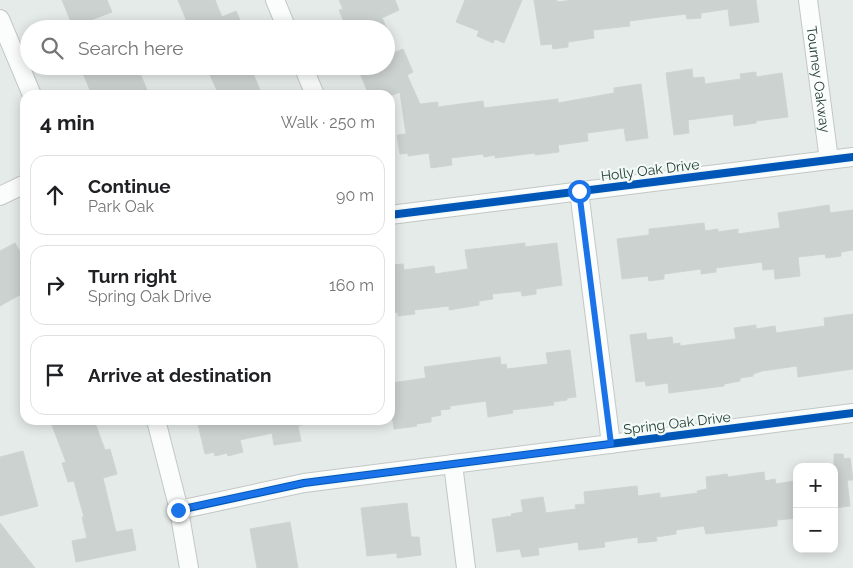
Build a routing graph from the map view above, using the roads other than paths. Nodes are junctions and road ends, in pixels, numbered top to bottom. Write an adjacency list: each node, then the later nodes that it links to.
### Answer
1 (275, 0): 4 (street)
2 (808, 0): 11 (street, Tourney Oakway)
3 (0, 19): 5 (street)
4 (283, 20)
5 (20, 66)
6 (24, 75): 8 (street)
7 (307, 75): 9 (street)
8 (30, 90)
9 (313, 90)
10 (853, 156): 11 (street, Holly Oak Drive)
11 (828, 160): 13 (street, Holly Oak Drive)
12 (20, 186): 14 (street)
13 (579, 191): 15 (street, Holly Oak Drive); 18 (street)
14 (0, 196)
15 (395, 214)
16 (853, 413): 18 (street, Spring Oak Drive)
17 (157, 425): 20 (street)
18 (611, 444): 19 (street, Spring Oak Drive)
19 (453, 464): 20 (street, Spring Oak Drive); 22 (street)
20 (178, 510): 21 (street)
21 (190, 568)
22 (466, 568)

